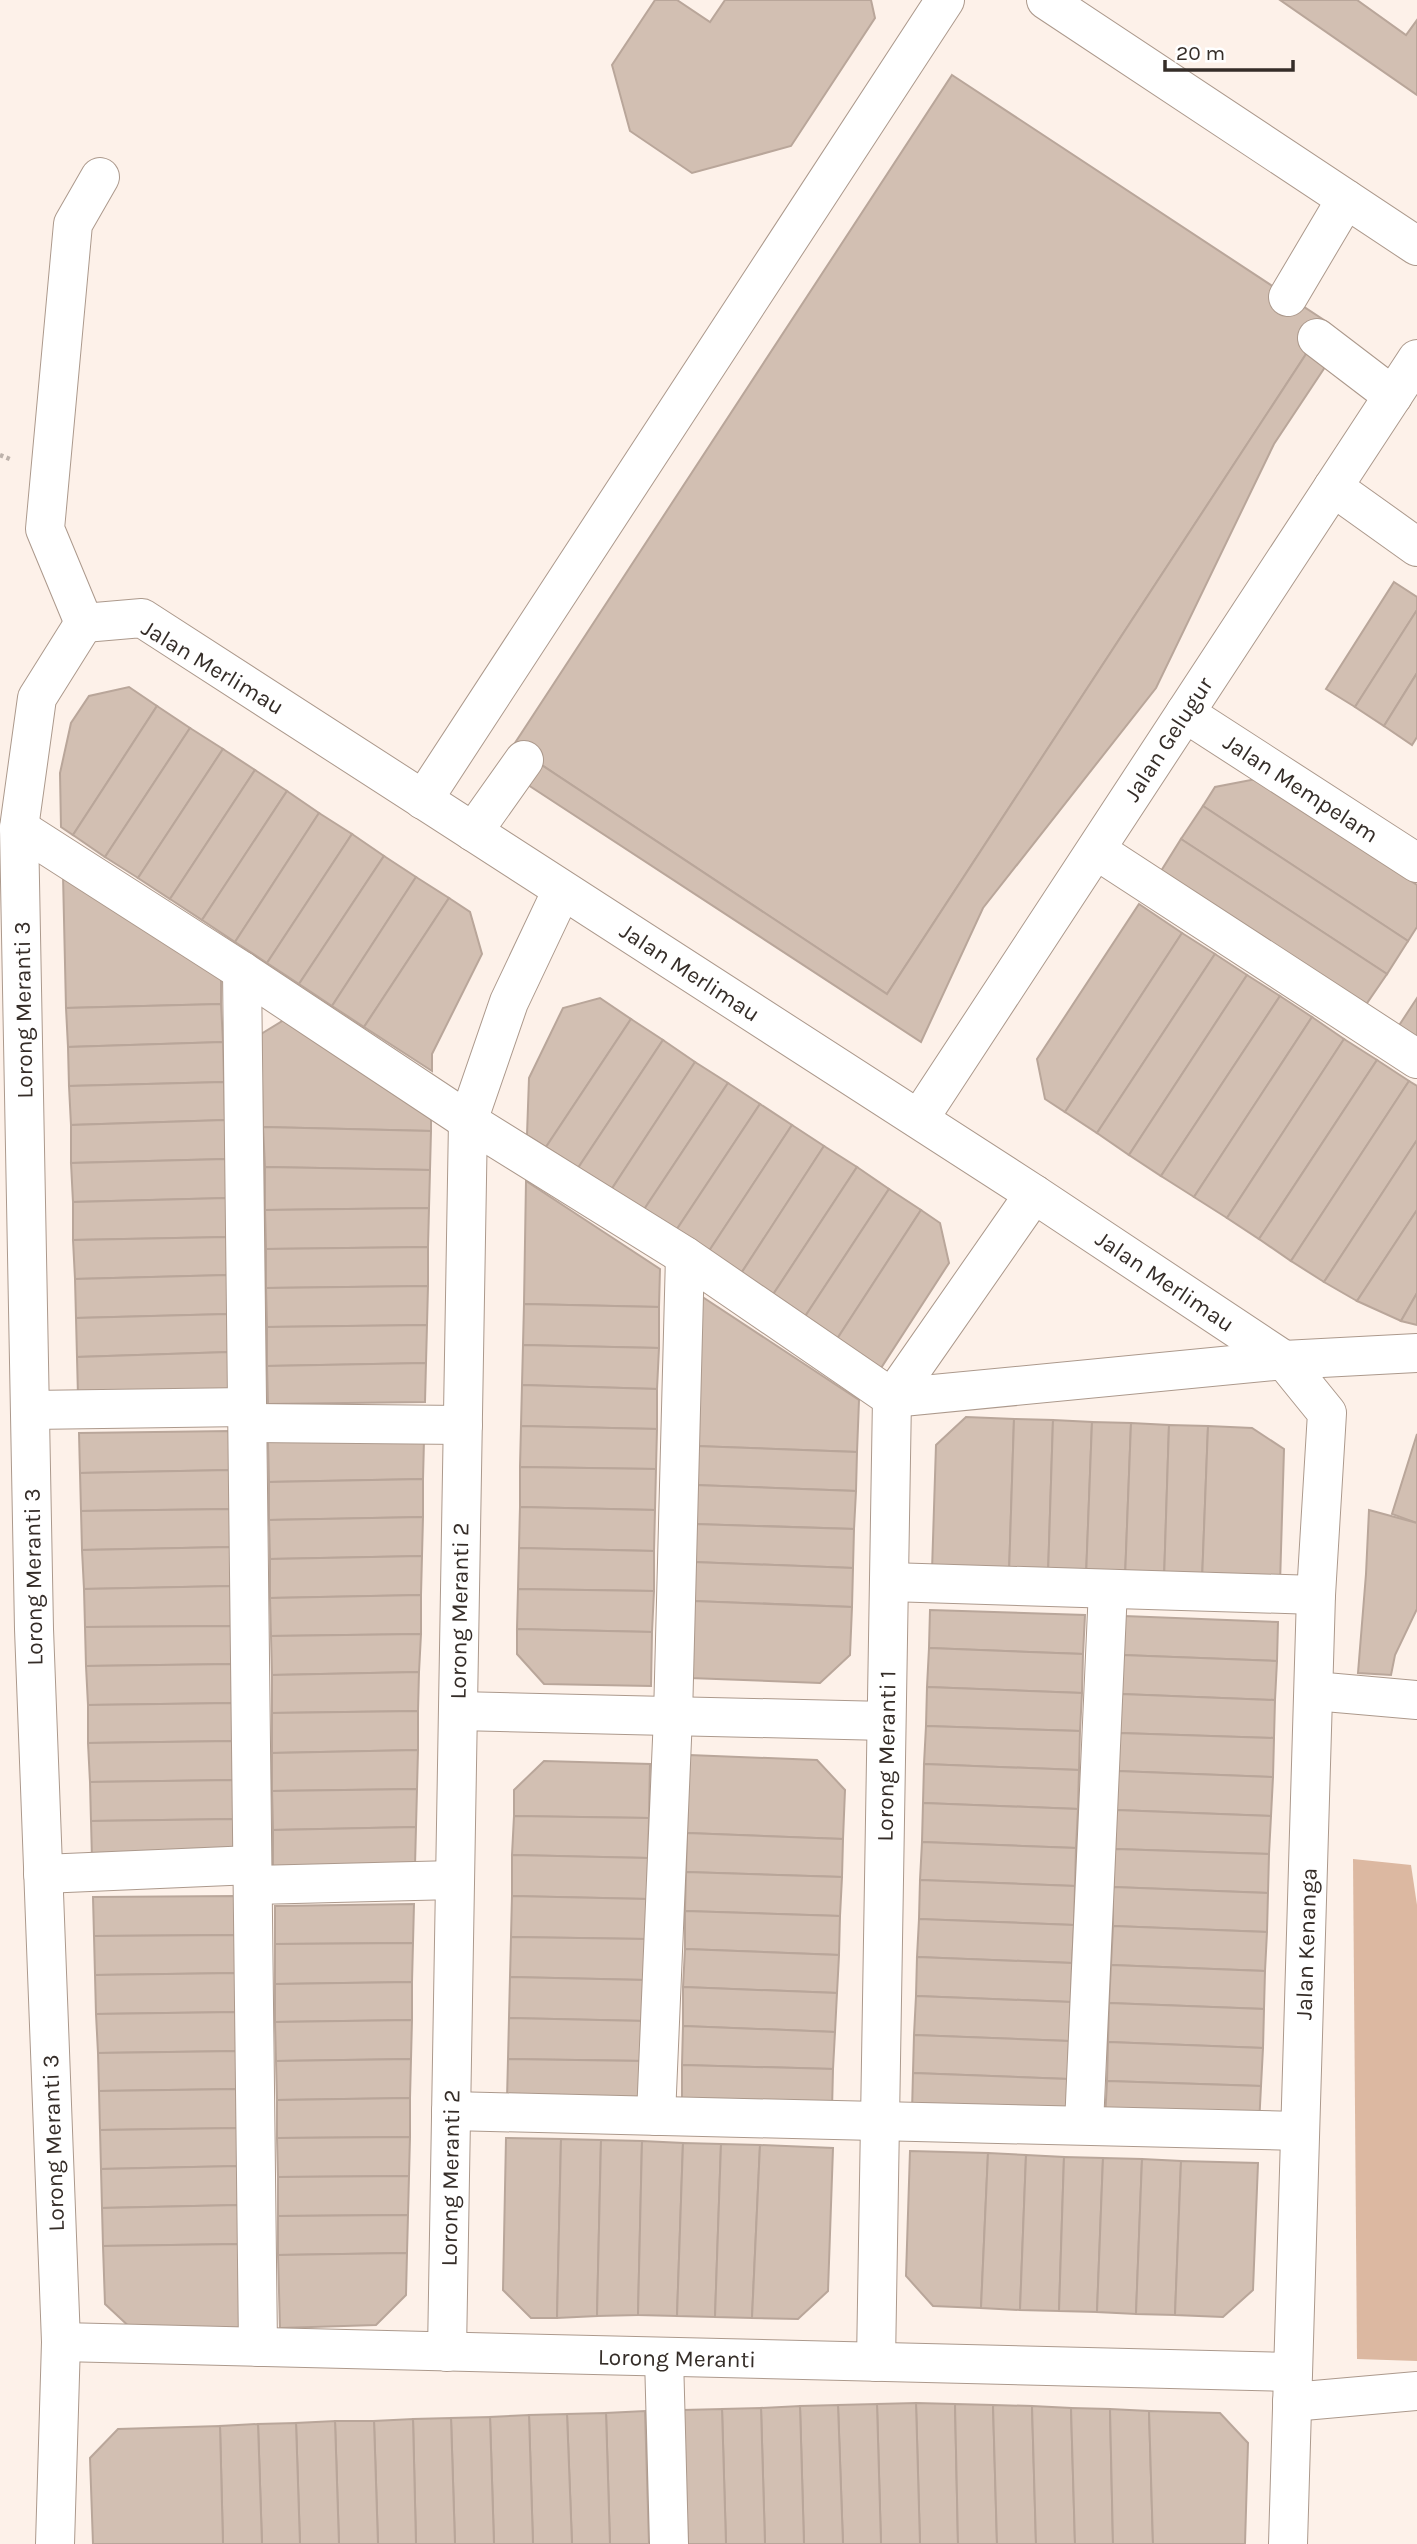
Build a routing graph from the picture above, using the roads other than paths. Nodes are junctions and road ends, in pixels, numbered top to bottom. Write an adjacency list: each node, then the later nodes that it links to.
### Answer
1 (945, 0): 15 (street)
2 (1046, 0): 4 (street)
3 (100, 177): 12 (street)
4 (1346, 199): 5 (street); 6 (street)
5 (1417, 246)
6 (1288, 297)
7 (1317, 338): 9 (street)
8 (1417, 359): 9 (street, Jalan Gelugur)
9 (1393, 396): 10 (street, Jalan Gelugur)
10 (1333, 487): 11 (street); 13 (street, Jalan Gelugur)
11 (1417, 547)
12 (84, 624): 15 (street, Jalan Merlimau); 16 (street, Lorong Meranti 3)
13 (1185, 713): 18 (street, Jalan Gelugur); 19 (street, Jalan Mempelam)
14 (524, 760): 17 (street)
15 (422, 800): 17 (street, Jalan Merlimau)
16 (19, 828): 21 (street); 30 (street, Lorong Meranti 3)
17 (473, 832): 20 (street, Jalan Merlimau)
18 (1096, 850): 22 (street); 23 (street, Jalan Gelugur)
19 (1417, 863)
20 (562, 890): 23 (street, Jalan Merlimau); 24 (street, Lorong Meranti 2)
21 (242, 971): 24 (street); 31 (street)
22 (1417, 1059)
23 (919, 1119): 25 (street, Jalan Merlimau)
24 (468, 1121): 26 (street); 32 (street, Lorong Meranti 2)
25 (1034, 1194): 28 (street, Jalan Merlimau); 29 (street)
26 (685, 1256): 29 (street); 39 (street)
27 (1417, 1353): 28 (street)
28 (1284, 1360): 29 (street); 35 (street, Jalan Kenanga)
29 (892, 1398): 33 (street, Lorong Meranti 1)
30 (30, 1410): 31 (street); 41 (street, Lorong Meranti 3)
31 (247, 1415): 32 (street); 42 (street)
32 (463, 1425): 38 (street, Lorong Meranti 2)
33 (889, 1582): 34 (street); 40 (street, Lorong Meranti 1)
34 (1108, 1589): 35 (street); 47 (street)
35 (1316, 1595): 36 (street, Jalan Kenanga)
36 (1314, 1691): 37 (street); 48 (street, Jalan Kenanga)
37 (1417, 1700)
38 (458, 1711): 39 (street); 43 (street, Lorong Meranti 2)
39 (673, 1716): 40 (street); 45 (street)
40 (886, 1721): 46 (street, Lorong Meranti 1)
41 (43, 1874): 42 (street); 49 (street, Lorong Meranti 3)
42 (253, 1875): 43 (street); 50 (street)
43 (455, 1880): 44 (street, Lorong Meranti 2)
44 (451, 2110): 45 (street); 51 (street, Lorong Meranti 2)
45 (656, 2116): 46 (street)
46 (880, 2121): 47 (street); 53 (street, Lorong Meranti 1)
47 (1084, 2125): 48 (street)
48 (1299, 2131): 54 (street, Jalan Kenanga)
49 (61, 2342): 50 (street, Lorong Meranti); 56 (street, Lorong Meranti 3)
50 (258, 2347): 51 (street, Lorong Meranti)
51 (447, 2352): 52 (street, Lorong Meranti)
52 (664, 2357): 53 (street, Lorong Meranti); 57 (street)
53 (876, 2362): 54 (street, Lorong Meranti)
54 (1292, 2387): 55 (street, Lorong Meranti); 58 (street, Jalan Kenanga)
55 (1417, 2391)
56 (55, 2544)
57 (669, 2544)
58 (1288, 2544)

